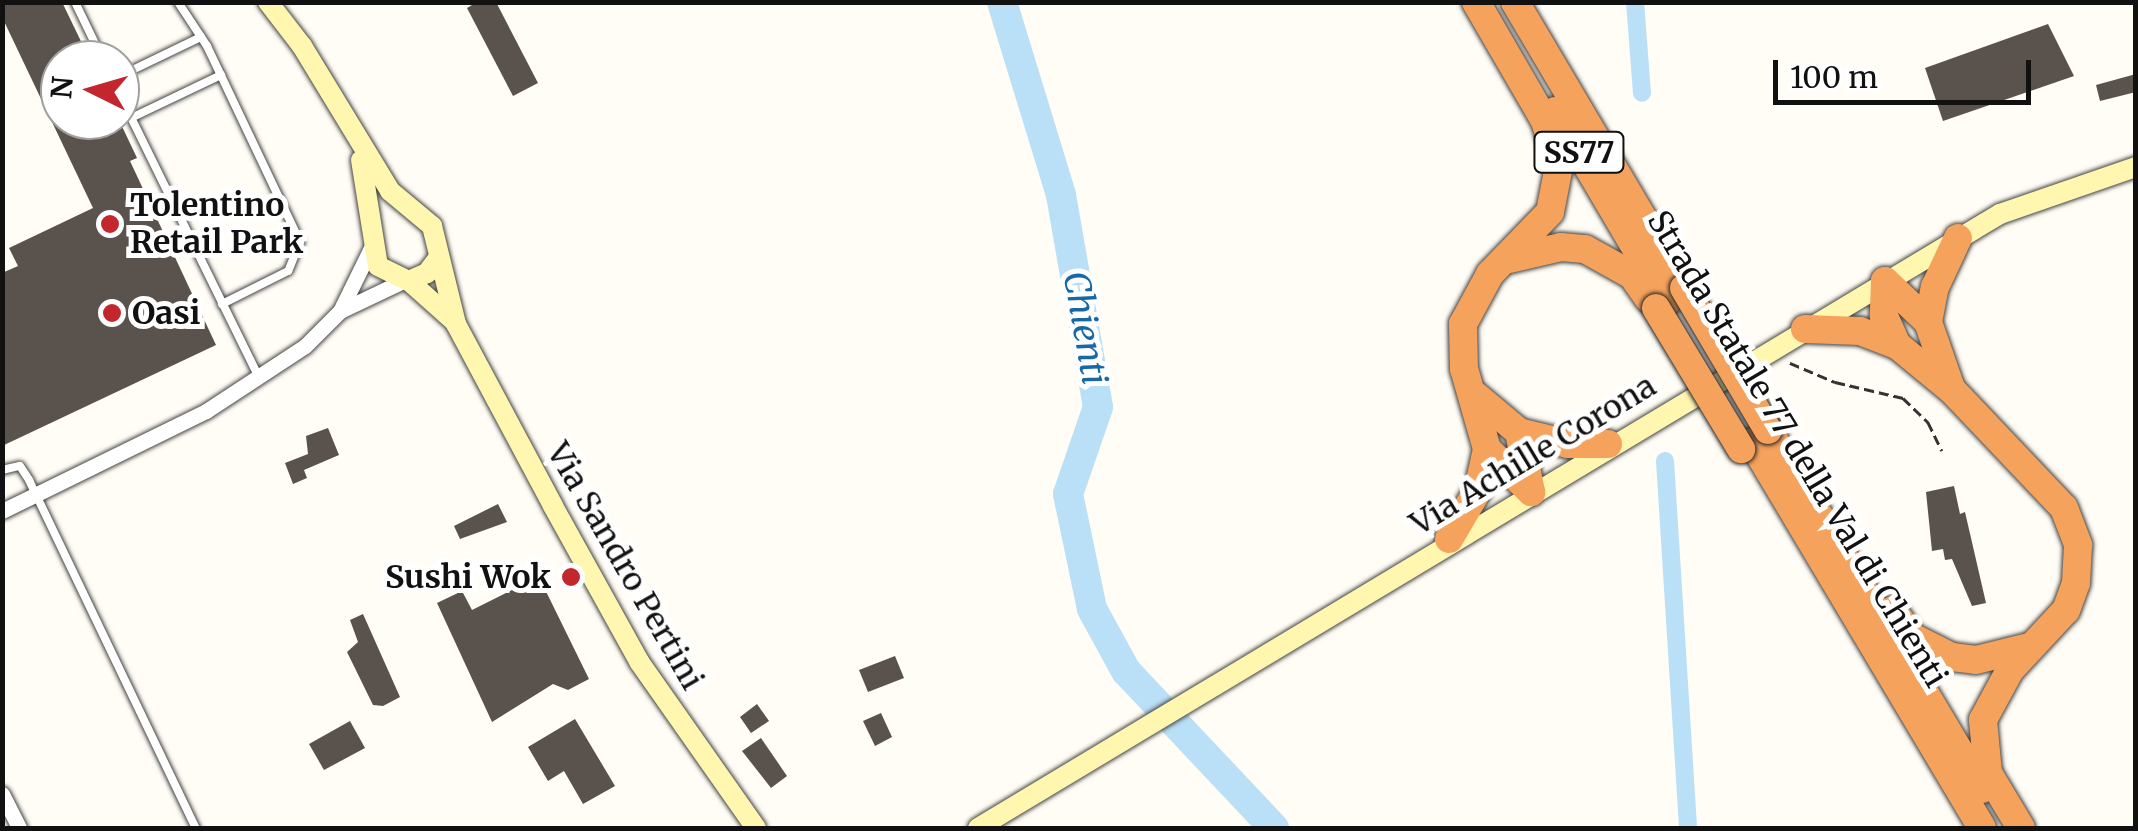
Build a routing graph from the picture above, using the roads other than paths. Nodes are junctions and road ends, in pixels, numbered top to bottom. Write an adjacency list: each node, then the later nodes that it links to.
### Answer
1 (75, 2): 8 (lane)
2 (178, 2): 7 (lane)
3 (268, 2): 12 (main road, Via Sandro Pertini)
4 (1476, 2): 19 (highway)
5 (1491, 2): 22 (highway, Strada Statale 77 della Val di Chienti / SS77)
6 (1515, 2): 22 (highway, Strada Statale 77 della Val di Chienti / SS77)
7 (201, 36): 9 (lane); 10 (lane)
8 (93, 40)
9 (140, 66)
10 (221, 74): 11 (lane); 23 (lane)
11 (140, 114)
12 (348, 126): 15 (main road, Via Sandro Pertini); 17 (main road, Via Sandro Pertini)
13 (140, 135): 23 (lane)
14 (2136, 167): 16 (main road, Via Achille Corona)
15 (414, 214): 17 (main road); 18 (main road, Via Sandro Pertini)
16 (1958, 238): 21 (main road, Via Achille Corona); 25 (highway)
17 (373, 242): 20 (main road, Via Sandro Pertini); 24 (street)
18 (438, 256): 20 (main road); 26 (main road, Via Sandro Pertini)
19 (1508, 260): 22 (highway); 31 (highway)
20 (406, 281): 24 (street); 26 (main road, Via Sandro Pertini)
21 (1885, 281): 25 (highway); 27 (main road, Via Achille Corona); 28 (highway)
22 (1675, 295): 33 (highway, Strada Statale 77 della Val di Chienti / SS77, bridge)
23 (222, 304): 29 (lane)
24 (340, 310): 29 (street)
25 (1928, 322): 30 (highway)
26 (456, 324): 43 (main road, Via Sandro Pertini)
27 (1805, 329): 28 (highway); 34 (main road, Via Achille Corona)
28 (1897, 345): 30 (highway)
29 (259, 378): 38 (street)
30 (1953, 391): 41 (highway)
31 (1476, 396): 32 (highway); 35 (highway)
32 (1519, 432): 34 (highway); 37 (highway)
33 (1760, 436): 41 (highway); 49 (highway, Strada Statale 77 della Val di Chienti / SS77); 50 (highway, Strada Statale 77 della Val di Chienti / SS77)
34 (1608, 444): 37 (main road, Via Achille Corona)
35 (1487, 449): 37 (highway); 40 (highway)
36 (2, 470): 38 (lane)
37 (1531, 492): 40 (main road, Via Achille Corona)
38 (34, 494): 39 (street); 45 (lane)
39 (2, 511)
40 (1449, 540): 48 (main road, Via Achille Corona)
41 (2036, 645): 51 (highway)
42 (2, 794): 44 (street)
43 (732, 794): 46 (main road); 47 (main road, Via Sandro Pertini)
44 (19, 828)
45 (196, 828)
46 (740, 828)
47 (756, 828)
48 (978, 828)
49 (1982, 828)
50 (2006, 828)
51 (2021, 828)

